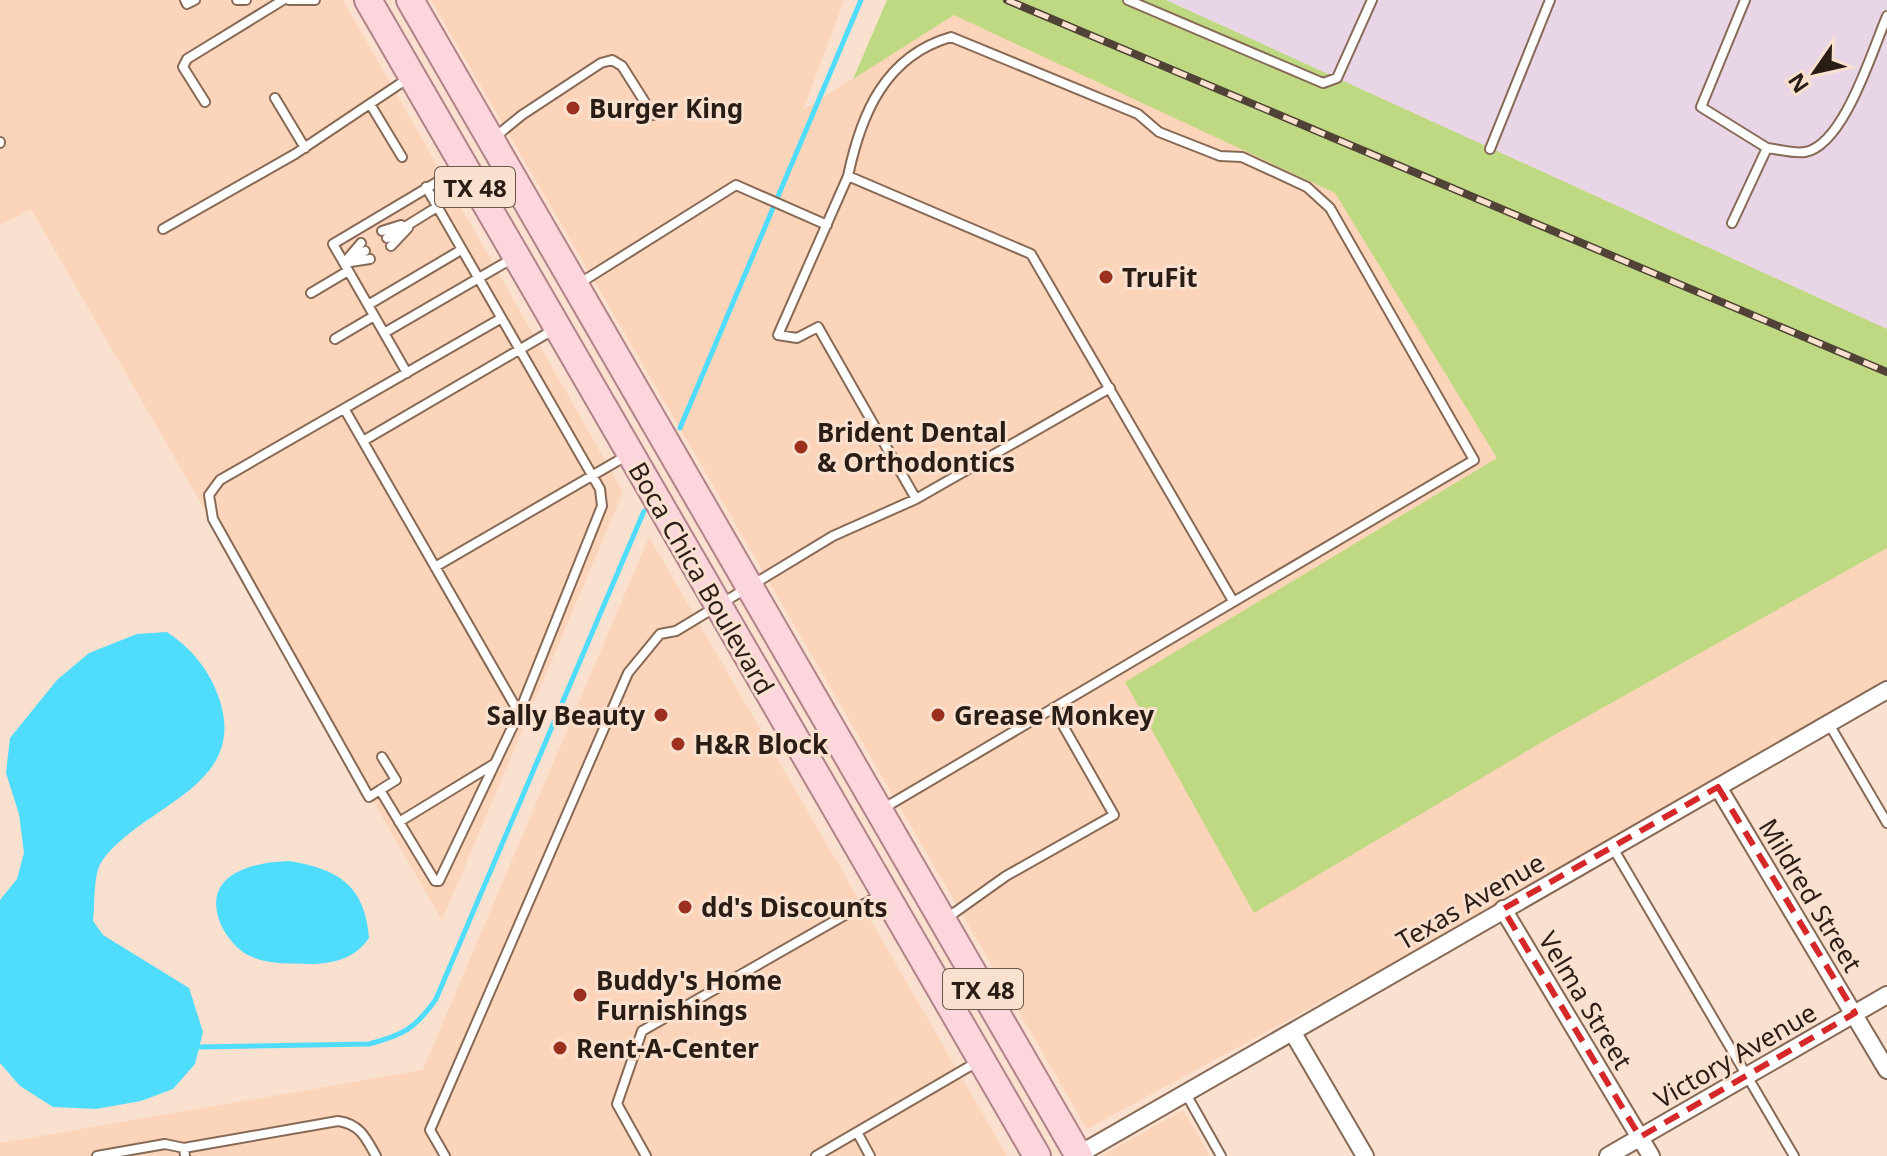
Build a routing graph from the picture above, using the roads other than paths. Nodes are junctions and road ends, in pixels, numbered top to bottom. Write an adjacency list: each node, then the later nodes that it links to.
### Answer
1 (185, 0): 2 (lane)
2 (195, 0)
3 (237, 0): 4 (lane)
4 (246, 0)
5 (286, 0): 6 (lane); 16 (lane)
6 (315, 0)
7 (368, 0): 14 (main road, Boca Chica Boulevard / TX 48)
8 (410, 0): 19 (main road, Boca Chica Boulevard / TX 48)
9 (1128, 0): 10 (lane)
10 (1372, 0)
11 (1550, 0): 22 (lane)
12 (1745, 0): 21 (lane)
13 (1887, 16): 21 (lane)
14 (411, 76): 17 (lane); 24 (main road, Boca Chica Boulevard / TX 48)
15 (275, 98): 20 (lane)
16 (205, 102)
17 (370, 104): 20 (lane); 23 (lane)
18 (653, 115): 19 (lane)
19 (491, 140): 36 (main road, Boca Chica Boulevard / TX 48)
20 (305, 148): 31 (lane)
21 (1767, 148): 29 (lane)
22 (1490, 149)
23 (402, 157)
24 (463, 166): 26 (lane); 33 (main road, Boca Chica Boulevard / TX 48)
25 (848, 176): 30 (lane); 46 (lane); 54 (lane)
26 (426, 187): 27 (lane); 34 (lane)
27 (437, 207): 28 (lane); 32 (lane)
28 (413, 221): 28 (lane)
29 (1732, 223)
30 (827, 225): 36 (lane); 51 (lane)
31 (163, 229)
32 (461, 250): 35 (lane); 38 (lane)
33 (515, 257): 35 (lane); 41 (main road, Boca Chica Boulevard / TX 48)
34 (346, 267): 34 (lane); 37 (lane); 38 (lane)
35 (477, 278): 40 (lane); 42 (lane)
36 (576, 285): 53 (main road, Boca Chica Boulevard / TX 48)
37 (311, 293)
38 (368, 305): 39 (lane)
39 (374, 316): 42 (lane); 43 (lane)
40 (500, 319): 44 (lane); 45 (lane)
41 (557, 328): 44 (lane); 49 (main road, Boca Chica Boulevard / TX 48)
42 (384, 333): 45 (lane)
43 (335, 339)
44 (519, 350): 48 (lane); 50 (lane)
45 (407, 373): 47 (lane)
46 (1110, 388): 51 (lane); 54 (lane)
47 (345, 410): 48 (lane); 63 (lane)
48 (363, 441): 52 (lane)
49 (630, 453): 50 (lane); 55 (main road, Boca Chica Boulevard / TX 48)
50 (592, 476): 52 (lane); 58 (lane)
51 (916, 499): 53 (lane)
52 (435, 567): 58 (lane)
53 (750, 586): 55 (lane); 64 (main road, Boca Chica Boulevard / TX 48)
54 (1233, 601): 57 (lane)
55 (718, 605): 68 (main road, Boca Chica Boulevard / TX 48); 83 (lane)
56 (1887, 690): 59 (street, Texas Avenue)
57 (1053, 708): 64 (lane); 70 (lane)
58 (519, 713): 61 (lane)
59 (1828, 723): 62 (street, Texas Avenue); 66 (lane)
60 (382, 757): 63 (lane)
61 (495, 763): 65 (lane); 65 (lane)
62 (1718, 787): 67 (street, Texas Avenue); 72 (street, Mildred Street)
63 (380, 790): 65 (lane)
64 (880, 811): 70 (main road, Boca Chica Boulevard / TX 48)
65 (399, 822)
66 (1887, 823)
67 (1613, 848): 69 (street, Texas Avenue); 76 (lane)
68 (884, 892): 74 (main road, Boca Chica Boulevard / TX 48); 84 (lane)
69 (1503, 909): 73 (street, Texas Avenue); 79 (street, Velma Street)
70 (943, 921): 88 (main road, Boca Chica Boulevard / TX 48)
71 (1887, 995): 72 (street, Victory Avenue)
72 (1855, 1013): 75 (street, Mildred Street); 76 (street, Victory Avenue)
73 (1293, 1033): 77 (street, Texas Avenue); 90 (street)
74 (981, 1060): 78 (lane); 87 (main road, Boca Chica Boulevard / TX 48)
75 (1887, 1070)
76 (1747, 1076): 79 (street, Victory Avenue); 93 (lane)
77 (1186, 1094): 88 (street, Texas Avenue); 89 (lane)
78 (857, 1132): 85 (lane); 86 (lane)
79 (1640, 1137): 91 (street, Victory Avenue); 92 (street, Velma Street)
80 (184, 1152): 81 (lane); 82 (lane)
81 (97, 1156)
82 (376, 1156)
83 (445, 1156)
84 (646, 1156)
85 (816, 1156)
86 (870, 1156)
87 (1037, 1156)
88 (1078, 1156)
89 (1221, 1156)
90 (1365, 1156)
91 (1608, 1156)
92 (1651, 1156)
93 (1794, 1156)

